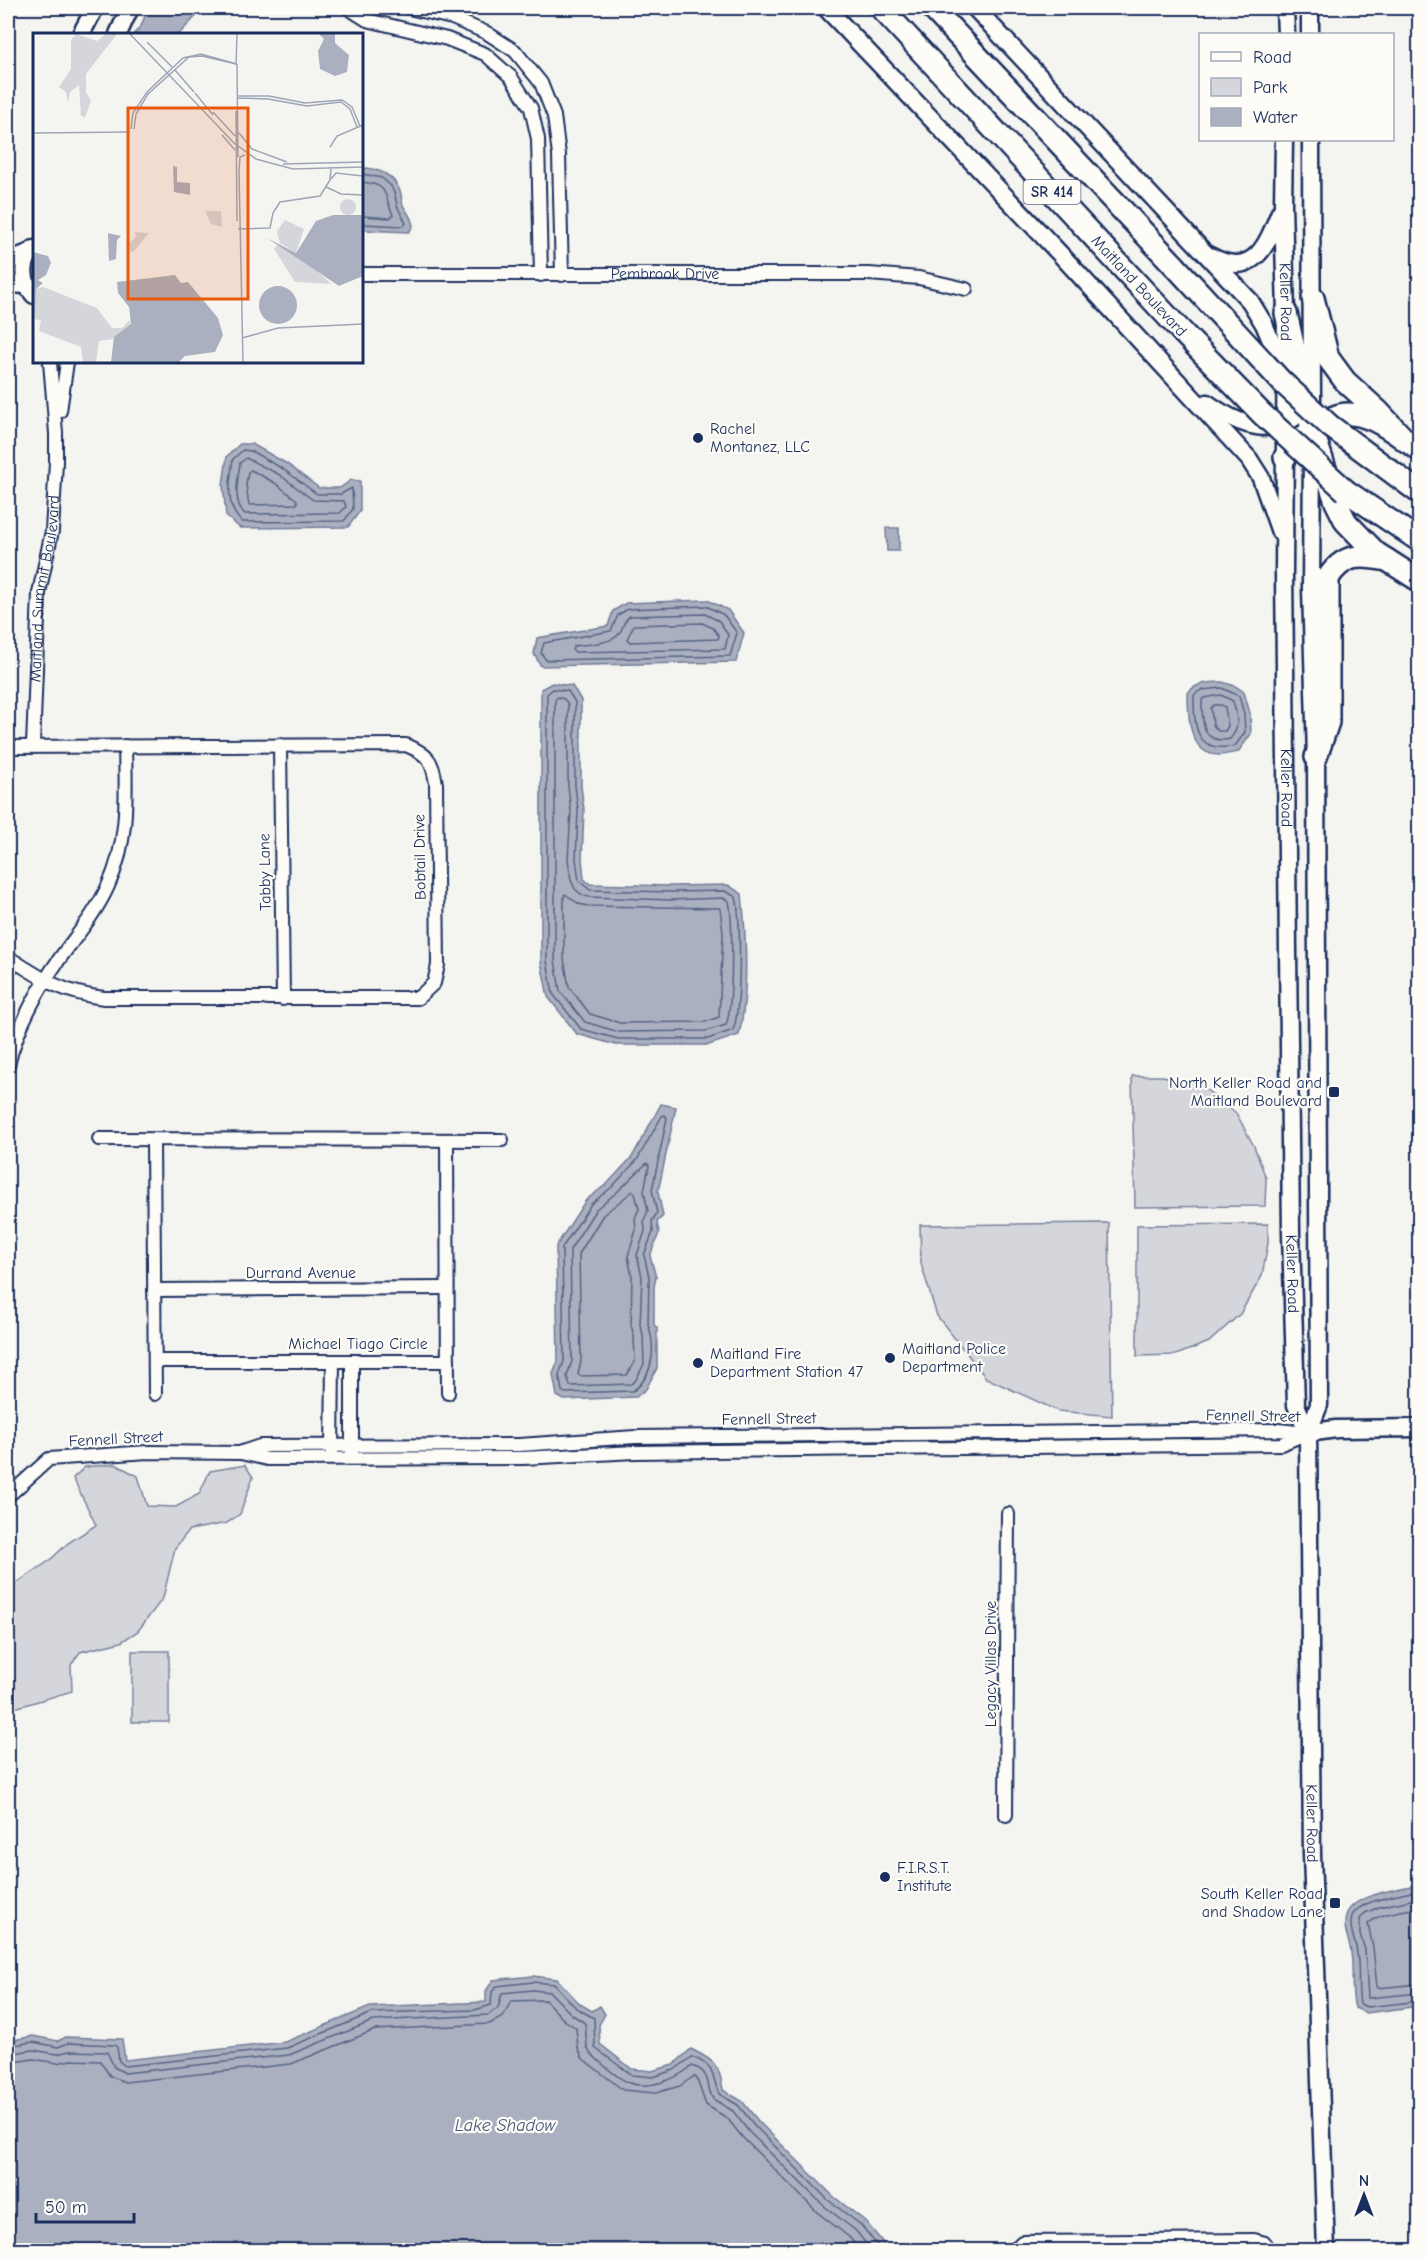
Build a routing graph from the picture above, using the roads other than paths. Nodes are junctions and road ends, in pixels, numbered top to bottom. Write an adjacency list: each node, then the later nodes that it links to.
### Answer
1 (95, 8): 13 (street)
2 (130, 8): 14 (street)
3 (348, 8): 27 (street)
4 (409, 8): 26 (street)
5 (826, 8): 35 (street)
6 (865, 8): 17 (highway)
7 (881, 8): 17 (highway, Maitland Boulevard / SR 414)
8 (932, 8): 18 (highway, SR 414)
9 (949, 8): 18 (highway)
10 (975, 8): 23 (street)
11 (1285, 8): 15 (street)
12 (1310, 8): 16 (street)
13 (82, 33)
14 (118, 33)
15 (1286, 33)
16 (1310, 33)
17 (922, 51): 42 (highway, Maitland Boulevard / SR 414, bridge)
18 (1034, 114): 41 (highway, SR 414, bridge)
19 (1284, 141): 21 (street, Keller Road)
20 (1311, 141): 31 (street, Keller Road)
21 (1282, 205): 23 (street); 32 (street, Keller Road)
22 (33, 251): 24 (street); 30 (street)
23 (1203, 252): 36 (street)
24 (8, 261)
25 (363, 274): 27 (street, Pembrook Drive)
26 (562, 274): 27 (street, Pembrook Drive); 29 (street, Pembrook Drive)
27 (541, 275)
28 (8, 284): 30 (street)
29 (966, 289)
30 (31, 290)
31 (1313, 298): 37 (street, Keller Road); 39 (highway)
32 (1286, 313): 36 (street, Keller Road); 37 (highway)
33 (50, 363): 38 (street, Maitland Summit Boulevard)
34 (67, 363): 38 (street, Maitland Summit Boulevard)
35 (1172, 375): 37 (street); 43 (street)
36 (1286, 377): 37 (street, Keller Road)
37 (1304, 415): 39 (highway); 40 (highway); 44 (highway); 50 (street, Keller Road)
38 (56, 433): 47 (street, Maitland Summit Boulevard)
39 (1413, 446)
40 (1285, 457): 43 (street, Keller Road)
41 (1419, 493)
42 (1419, 541)
43 (1284, 543): 51 (street, Keller Road)
44 (1388, 561): 45 (highway); 50 (highway)
45 (1419, 580)
46 (280, 745): 48 (street, Bobtail Drive); 56 (street, Tabby Lane); 56 (street, Bobtail Drive)
47 (33, 746): 48 (street, Bobtail Drive); 49 (street, Bobtail Drive)
48 (125, 746): 55 (street)
49 (8, 747)
50 (1316, 757): 52 (street, Keller Road)
51 (1287, 781): 52 (street); 53 (street, Keller Road)
52 (1316, 791): 53 (street); 58 (street, Keller Road)
53 (1287, 802): 57 (street, Keller Road)
54 (8, 957): 55 (street, Bobtail Drive)
55 (45, 981): 56 (street, Bobtail Drive); 59 (street)
56 (283, 999)
57 (1289, 1053): 58 (street); 75 (street, Keller Road)
58 (1316, 1053): 75 (street, Keller Road)
59 (8, 1065)
60 (99, 1139): 61 (street)
61 (153, 1140): 62 (street); 65 (street)
62 (447, 1140): 63 (street); 64 (street, Michael Tiago Circle)
63 (502, 1140)
64 (447, 1288): 65 (street, Durrand Avenue); 69 (street, Michael Tiago Circle)
65 (154, 1290): 66 (street)
66 (154, 1361): 67 (street, Michael Tiago Circle); 71 (street)
67 (333, 1361): 68 (street, Michael Tiago Circle); 72 (street)
68 (352, 1361): 69 (street, Michael Tiago Circle); 73 (street)
69 (448, 1361): 70 (street)
70 (448, 1393)
71 (155, 1394)
72 (333, 1397): 73 (street); 81 (street)
73 (352, 1397): 82 (street)
74 (1419, 1428): 75 (street)
75 (1308, 1433): 76 (street, Fennell Street); 79 (street, Fennell Street); 91 (street, Keller Road)
76 (875, 1434): 77 (street, Fennell Street); 79 (street)
77 (665, 1436): 78 (street, Fennell Street); 80 (street)
78 (635, 1437): 82 (street, Fennell Street); 83 (street)
79 (875, 1448): 80 (street, Fennell Street)
80 (665, 1451): 83 (street, Fennell Street)
81 (332, 1452): 82 (street, Fennell Street); 84 (street, Fennell Street)
82 (352, 1452): 83 (street, Fennell Street)
83 (635, 1452)
84 (8, 1496)
85 (1008, 1514): 86 (street, Legacy Villas Drive)
86 (1006, 1815)
87 (1118, 2246): 88 (street); 89 (street)
88 (1173, 2246): 90 (street)
89 (1014, 2250)
90 (1269, 2250)
91 (1326, 2250)

